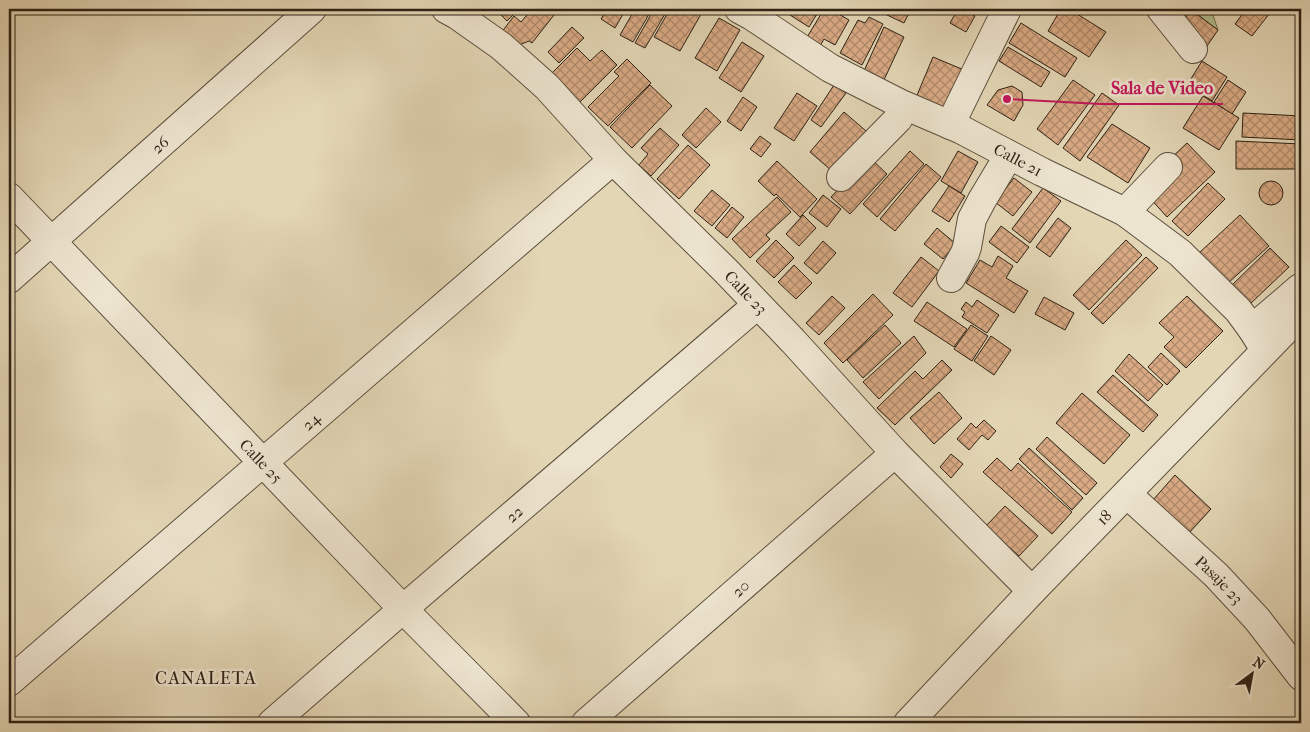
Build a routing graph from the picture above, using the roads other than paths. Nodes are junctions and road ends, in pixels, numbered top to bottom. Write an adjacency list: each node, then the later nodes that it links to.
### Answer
1 (312, 9): 15 (street, 26)
2 (446, 9): 10 (street, Calle 23)
3 (739, 9): 7 (street, Calle 21)
4 (1007, 9): 8 (street)
5 (1161, 9): 6 (street)
6 (1193, 49)
7 (905, 106): 8 (street, Calle 21); 12 (street)
8 (950, 125): 9 (street, Calle 21)
9 (1009, 155): 14 (street, Calle 21); 16 (street)
10 (613, 160): 19 (street, Calle 23); 22 (street, 24)
11 (1168, 167): 14 (street)
12 (841, 178)
13 (9, 196): 15 (street, Calle 25)
14 (1125, 212): 20 (street, Calle 21)
15 (52, 241): 17 (street, 26); 22 (street, Calle 25)
16 (951, 278)
17 (9, 280)
18 (1301, 301): 20 (street, 18)
19 (757, 305): 21 (street, Calle 23); 25 (street, 22)
20 (1259, 340): 23 (street, 18)
21 (894, 453): 24 (street, Calle 23); 30 (street, 20)
22 (262, 462): 25 (street, Calle 25); 27 (street, 24)
23 (1127, 494): 24 (street, 18); 26 (street, Pasaje 23)
24 (1032, 591): 31 (street, 18)
25 (403, 609): 28 (street, 22); 29 (street, Calle 25)
26 (1301, 676)
27 (9, 682)
28 (272, 723)
29 (516, 723)
30 (586, 723)
31 (908, 723)

